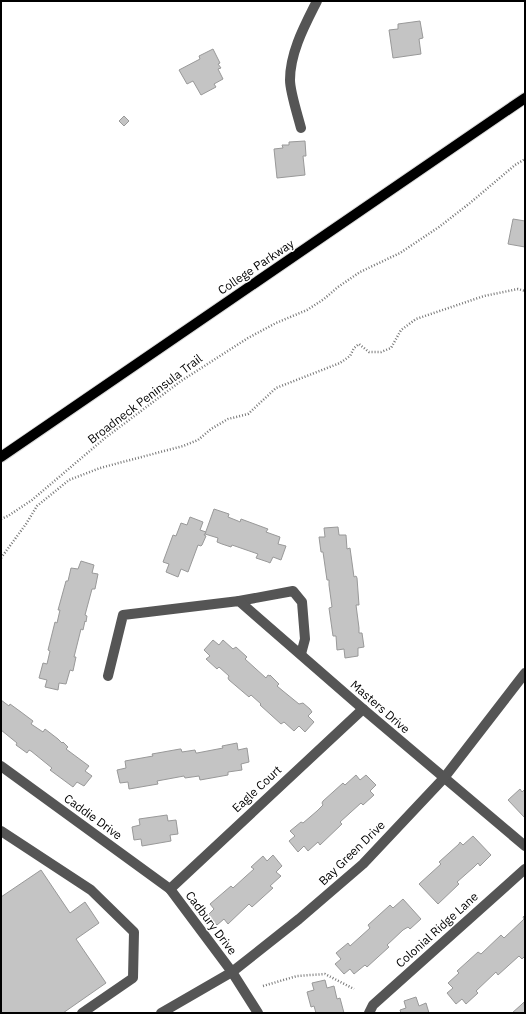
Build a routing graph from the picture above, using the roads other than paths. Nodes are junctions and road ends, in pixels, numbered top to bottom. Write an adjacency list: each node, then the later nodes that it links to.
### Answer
1 (317, 1): 3 (street)
2 (525, 98): 4 (main road, College Parkway)
3 (300, 128)
4 (1, 458)
5 (239, 601): 6 (street, Masters Drive); 6 (street); 8 (street)
6 (301, 654): 9 (street, Masters Drive)
7 (525, 673): 11 (street, Bay Green Drive)
8 (108, 676)
9 (362, 709): 11 (street, Masters Drive); 15 (street, Eagle Court)
10 (1, 766): 15 (street, Caddie Drive)
11 (444, 778): 13 (street, Masters Drive); 16 (street, Bay Green Drive)
12 (1, 831): 17 (street)
13 (525, 846)
14 (525, 869): 20 (street, Colonial Ridge Lane)
15 (170, 889): 16 (street, Cadbury Drive)
16 (232, 972): 18 (street, Bay Green Drive); 19 (street, Cadbury Drive)
17 (82, 1013)
18 (161, 1013)
19 (258, 1013)
20 (369, 1013)

